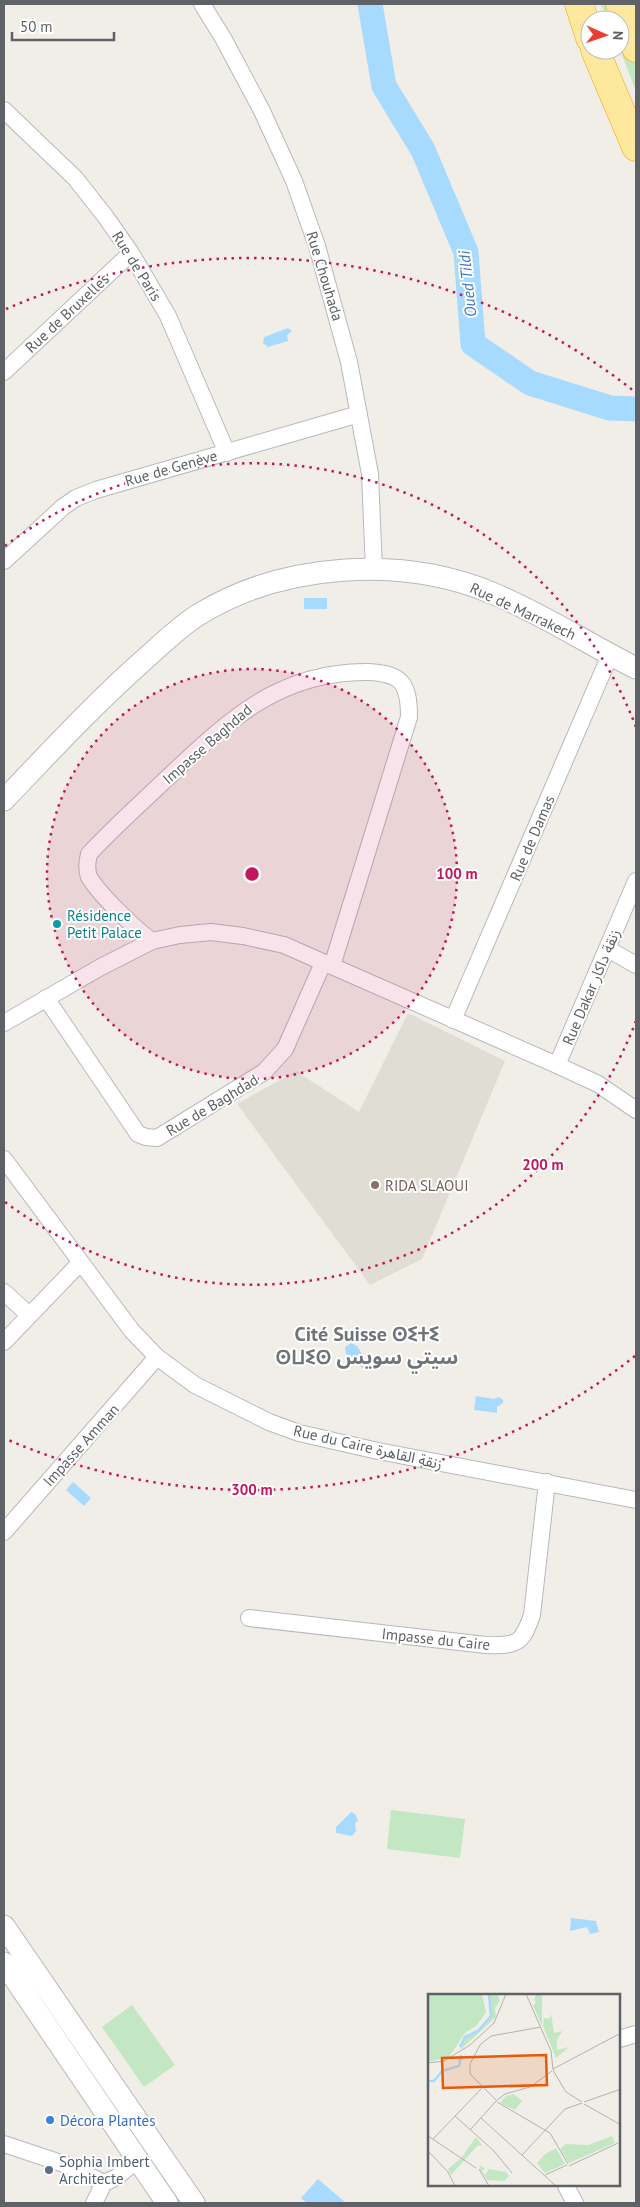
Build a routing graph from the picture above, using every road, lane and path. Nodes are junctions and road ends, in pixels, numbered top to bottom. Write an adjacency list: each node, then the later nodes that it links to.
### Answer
1 (202, 4): 9 (street, Rue Chouhada)
2 (620, 4): 3 (highway)
3 (636, 48)
4 (599, 60): 6 (highway)
5 (4, 110): 7 (street, Rue de Paris)
6 (636, 147)
7 (131, 253): 8 (street, Rue de Bruxelles); 10 (street, Rue de Paris)
8 (4, 372)
9 (359, 414): 10 (street, Rue de Genève); 12 (street, Rue Chouhada)
10 (227, 452): 11 (street, Rue de Genève)
11 (4, 561)
12 (374, 570): 13 (street, Rue de Marrakech); 15 (street, Rue de Marrakech)
13 (610, 656): 14 (street, Rue de Marrakech); 22 (street, Rue de Damas)
14 (636, 668)
15 (4, 800)
16 (636, 881): 18 (street, Rue Dakar زنقة داكار)
17 (152, 941): 19 (street); 19 (street, Impasse Baghdad); 21 (street)
18 (608, 949): 20 (street); 24 (street, Rue Dakar زنقة داكار)
19 (327, 964): 21 (street, Rue de Baghdad); 22 (street)
20 (636, 965)
21 (46, 998): 23 (street)
22 (453, 1020): 24 (street)
23 (4, 1023)
24 (557, 1065): 25 (street)
25 (636, 1110)
26 (4, 1159): 27 (street, Rue du Caire زنقة القاهرة)
27 (80, 1263): 29 (street); 31 (street, Rue du Caire زنقة القاهرة)
28 (4, 1292): 29 (street)
29 (29, 1315): 30 (street)
30 (4, 1342)
31 (157, 1357): 32 (street, Rue du Caire زنقة القاهرة); 34 (street, Impasse Amman)
32 (547, 1482): 33 (street, Rue du Caire زنقة القاهرة); 35 (street, Impasse du Caire)
33 (636, 1500)
34 (4, 1532)
35 (250, 1618)
36 (4, 1926): 46 (street)
37 (4, 1963): 41 (street)
38 (636, 2034): 39 (street)
39 (620, 2039)
40 (4, 2144): 42 (street)
41 (137, 2160): 42 (street); 45 (street)
42 (104, 2183): 44 (street)
43 (567, 2187): 47 (street)
44 (94, 2203)
45 (167, 2203)
46 (194, 2203)
47 (575, 2203)

